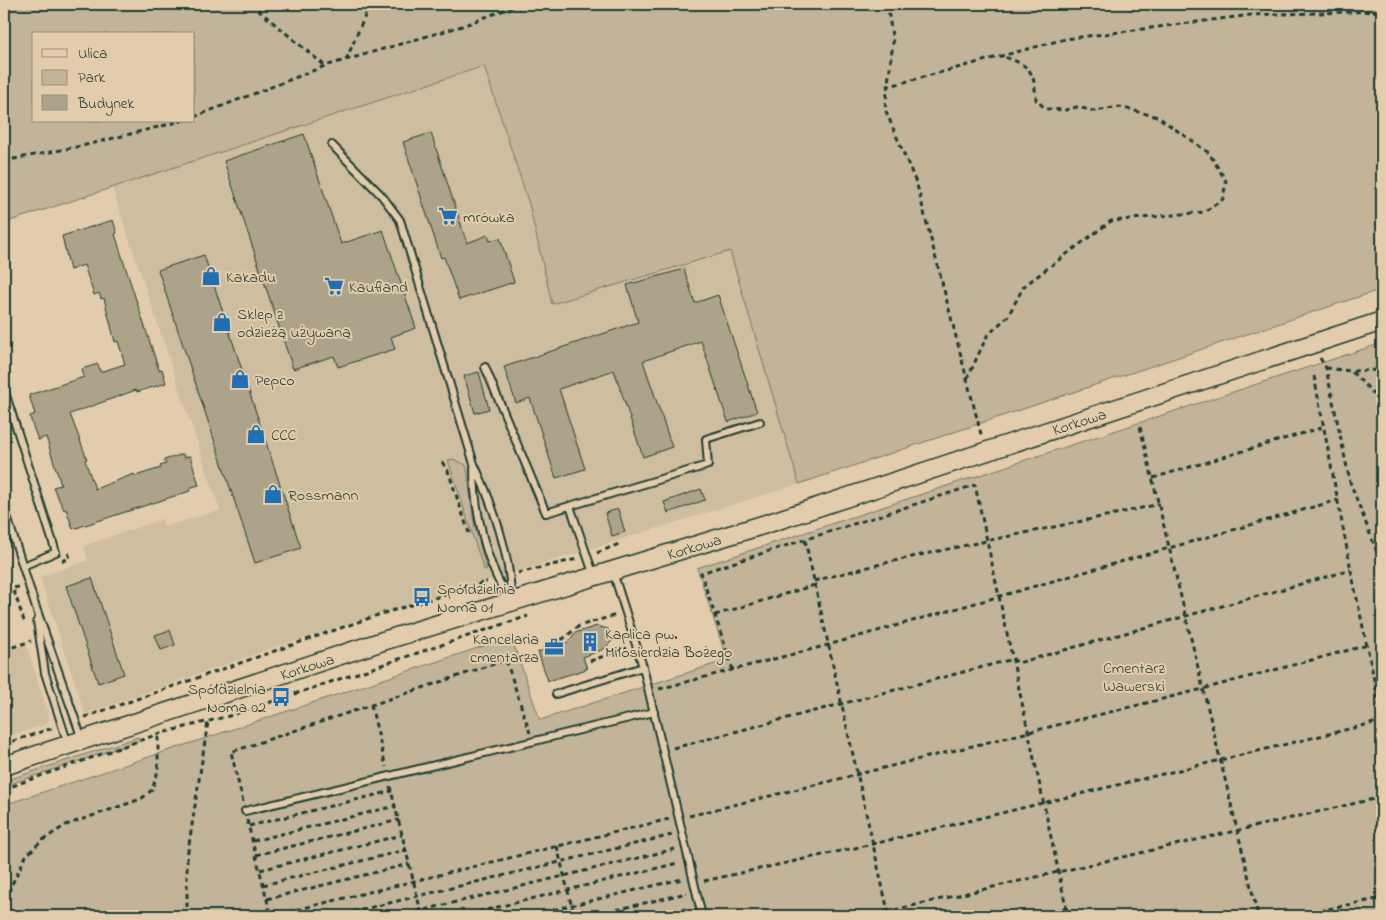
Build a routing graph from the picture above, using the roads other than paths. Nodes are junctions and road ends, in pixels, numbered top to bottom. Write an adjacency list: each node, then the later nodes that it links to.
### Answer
1 (332, 145): 6 (lane)
2 (1382, 321): 10 (street, Korkowa)
3 (485, 367): 7 (lane)
4 (4, 389): 9 (lane)
5 (760, 422): 7 (lane)
6 (474, 464): 12 (lane); 12 (lane)
7 (570, 506): 11 (lane)
8 (4, 507): 9 (lane)
9 (23, 566): 13 (lane)
10 (613, 572): 11 (street, Korkowa); 14 (lane)
11 (594, 576): 12 (street, Korkowa)
12 (511, 601): 17 (street, Korkowa)
13 (35, 605): 17 (lane); 17 (lane)
14 (643, 667): 15 (lane); 16 (lane)
15 (556, 694)
16 (654, 712): 19 (lane); 20 (lane)
17 (76, 743): 18 (street, Korkowa)
18 (4, 766)
19 (245, 811)
20 (702, 916)

